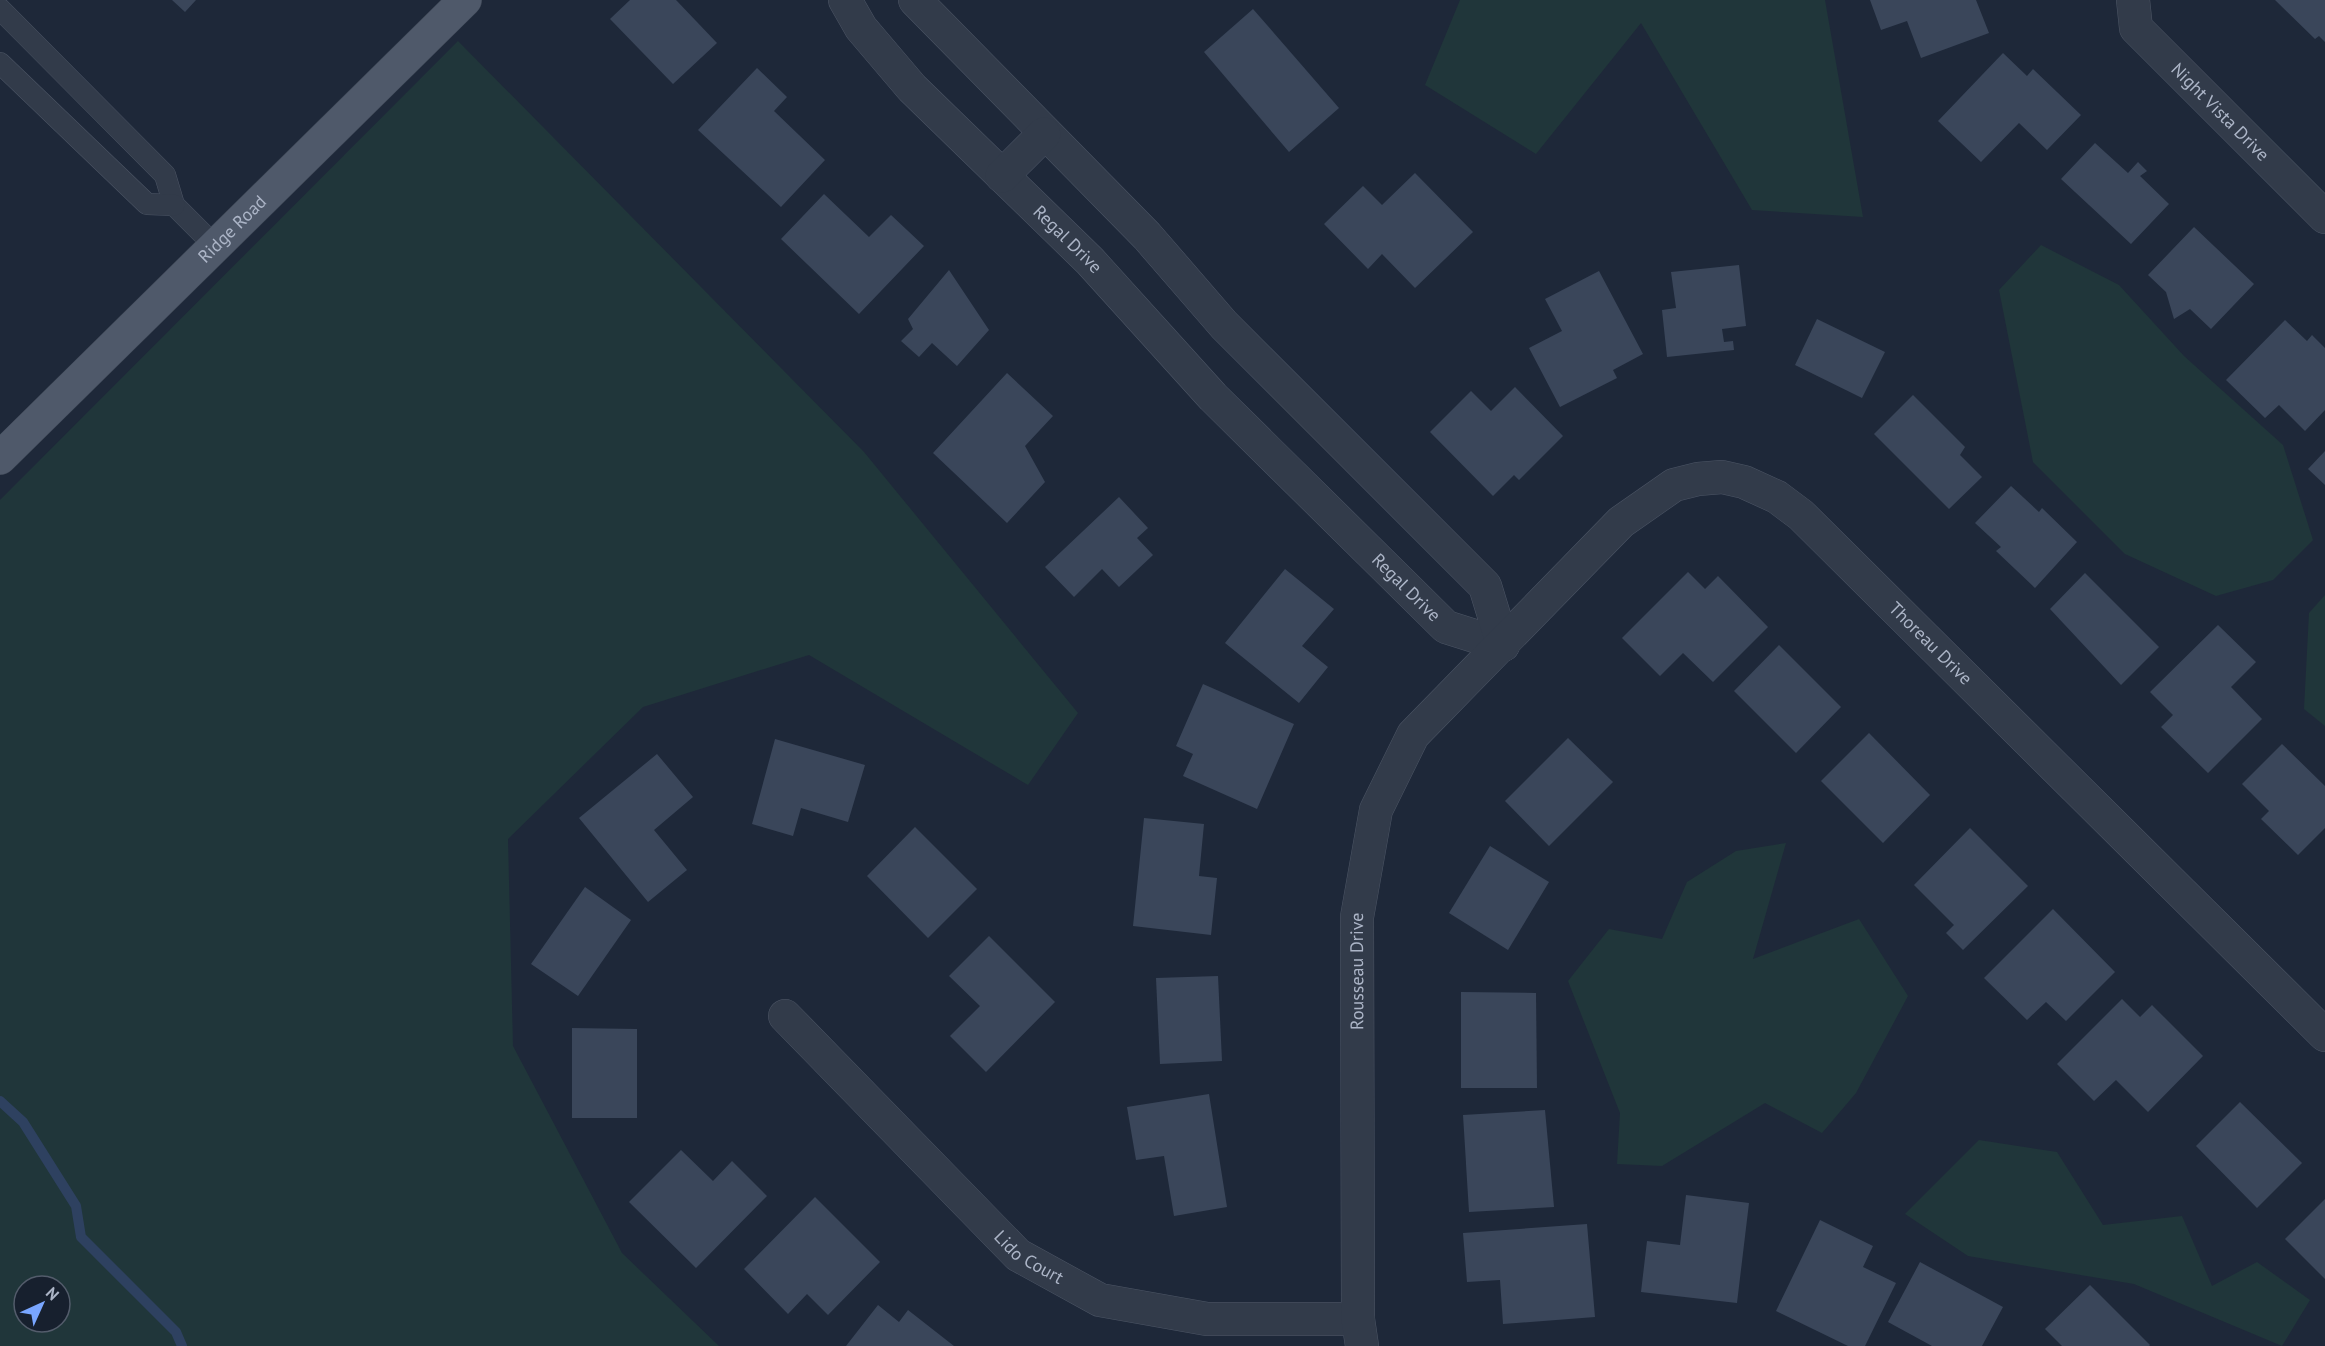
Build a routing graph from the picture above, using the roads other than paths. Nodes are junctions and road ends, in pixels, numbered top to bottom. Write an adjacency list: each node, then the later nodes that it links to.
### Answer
1 (465, 0): 11 (main road, Ridge Road)
2 (845, 0): 8 (street, Regal Drive)
3 (915, 0): 7 (street)
4 (2133, 0): 10 (street, Night Vista Drive)
5 (0, 9): 9 (lane)
6 (0, 63): 9 (lane)
7 (1044, 134): 8 (street); 13 (street)
8 (1002, 176): 13 (street, Regal Drive)
9 (174, 204): 11 (lane)
10 (2323, 210)
11 (215, 246): 12 (main road, Ridge Road)
12 (0, 458)
13 (1503, 645): 15 (street, Thoreau Drive); 16 (street, Rousseau Drive)
14 (785, 1016): 16 (street, Lido Court)
15 (2325, 1035)
16 (1360, 1332)

